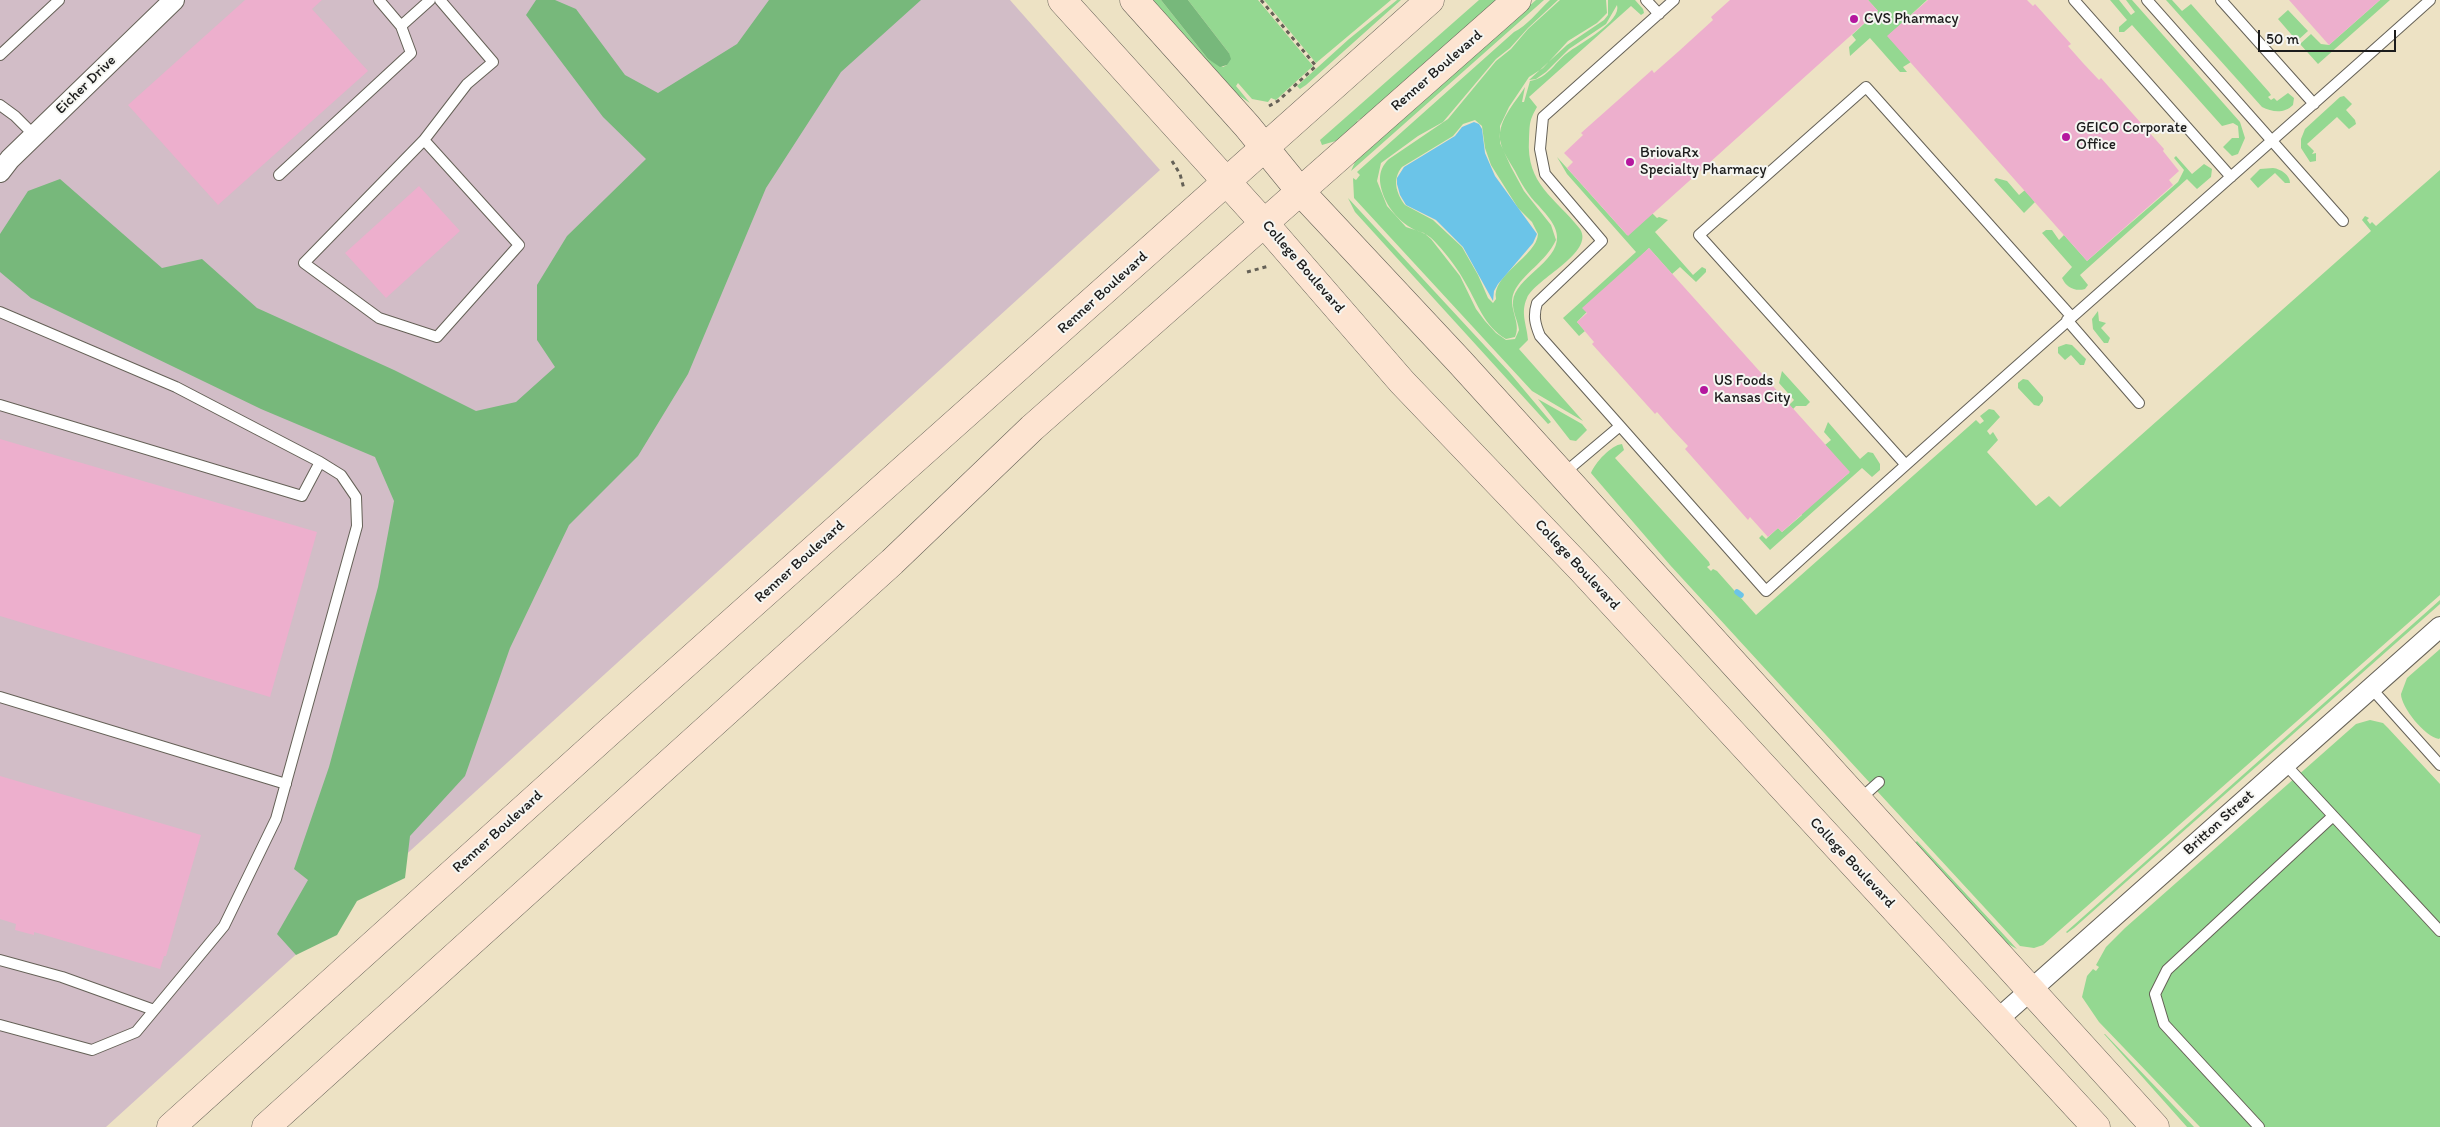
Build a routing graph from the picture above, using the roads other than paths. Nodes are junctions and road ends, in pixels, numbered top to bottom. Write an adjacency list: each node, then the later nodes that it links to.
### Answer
1 (59, 0): 18 (lane)
2 (174, 0): 21 (street, Eicher Drive)
3 (379, 0): 17 (lane)
4 (430, 0): 17 (lane)
5 (440, 0): 22 (lane)
6 (1062, 0): 28 (main road, College Boulevard)
7 (1134, 0): 24 (main road)
8 (1430, 0): 24 (main road, Renner Boulevard)
9 (1517, 0): 29 (main road, Renner Boulevard)
10 (1646, 0): 16 (lane)
11 (1674, 0): 16 (lane)
12 (2074, 0): 27 (lane)
13 (2147, 0): 23 (lane)
14 (2221, 0): 19 (lane)
15 (2430, 0): 19 (lane)
16 (1659, 14): 36 (lane)
17 (401, 26): 26 (lane)
18 (0, 56)
19 (2314, 104): 23 (lane)
20 (0, 105): 21 (lane)
21 (34, 135): 25 (street, Eicher Drive)
22 (424, 140): 22 (lane)
23 (2272, 141): 27 (lane); 30 (lane)
24 (1265, 149): 28 (main road, Renner Boulevard); 29 (main road)
25 (0, 172)
26 (279, 176)
27 (2231, 177): 33 (lane)
28 (1227, 182): 31 (main road, College Boulevard); 55 (main road, Renner Boulevard)
29 (1300, 191): 31 (main road, Renner Boulevard); 39 (main road)
30 (2343, 221)
31 (1264, 223): 53 (main road, College Boulevard); 56 (main road, Renner Boulevard)
32 (0, 312): 37 (lane)
33 (2069, 318): 34 (lane); 38 (lane); 38 (lane)
34 (2139, 402)
35 (0, 405): 37 (lane)
36 (1620, 426): 38 (lane); 39 (lane)
37 (320, 462): 46 (lane)
38 (1905, 464)
39 (1561, 476): 47 (main road)
40 (2440, 627): 41 (street, Britton Street)
41 (2371, 688): 43 (lane); 44 (street, Britton Street)
42 (0, 697): 46 (lane)
43 (2438, 759)
44 (2286, 764): 48 (lane); 51 (street, Britton Street)
45 (1879, 782): 47 (lane)
46 (286, 784): 52 (lane)
47 (1857, 801): 51 (main road)
48 (2333, 816): 49 (lane); 59 (lane)
49 (2440, 931)
50 (0, 960): 52 (lane)
51 (2030, 991): 53 (street, Britton Street); 58 (main road)
52 (154, 1010): 54 (lane)
53 (1997, 1020): 57 (main road, College Boulevard)
54 (0, 1026)
55 (171, 1127)
56 (266, 1127)
57 (2096, 1127)
58 (2155, 1127)
59 (2259, 1127)

